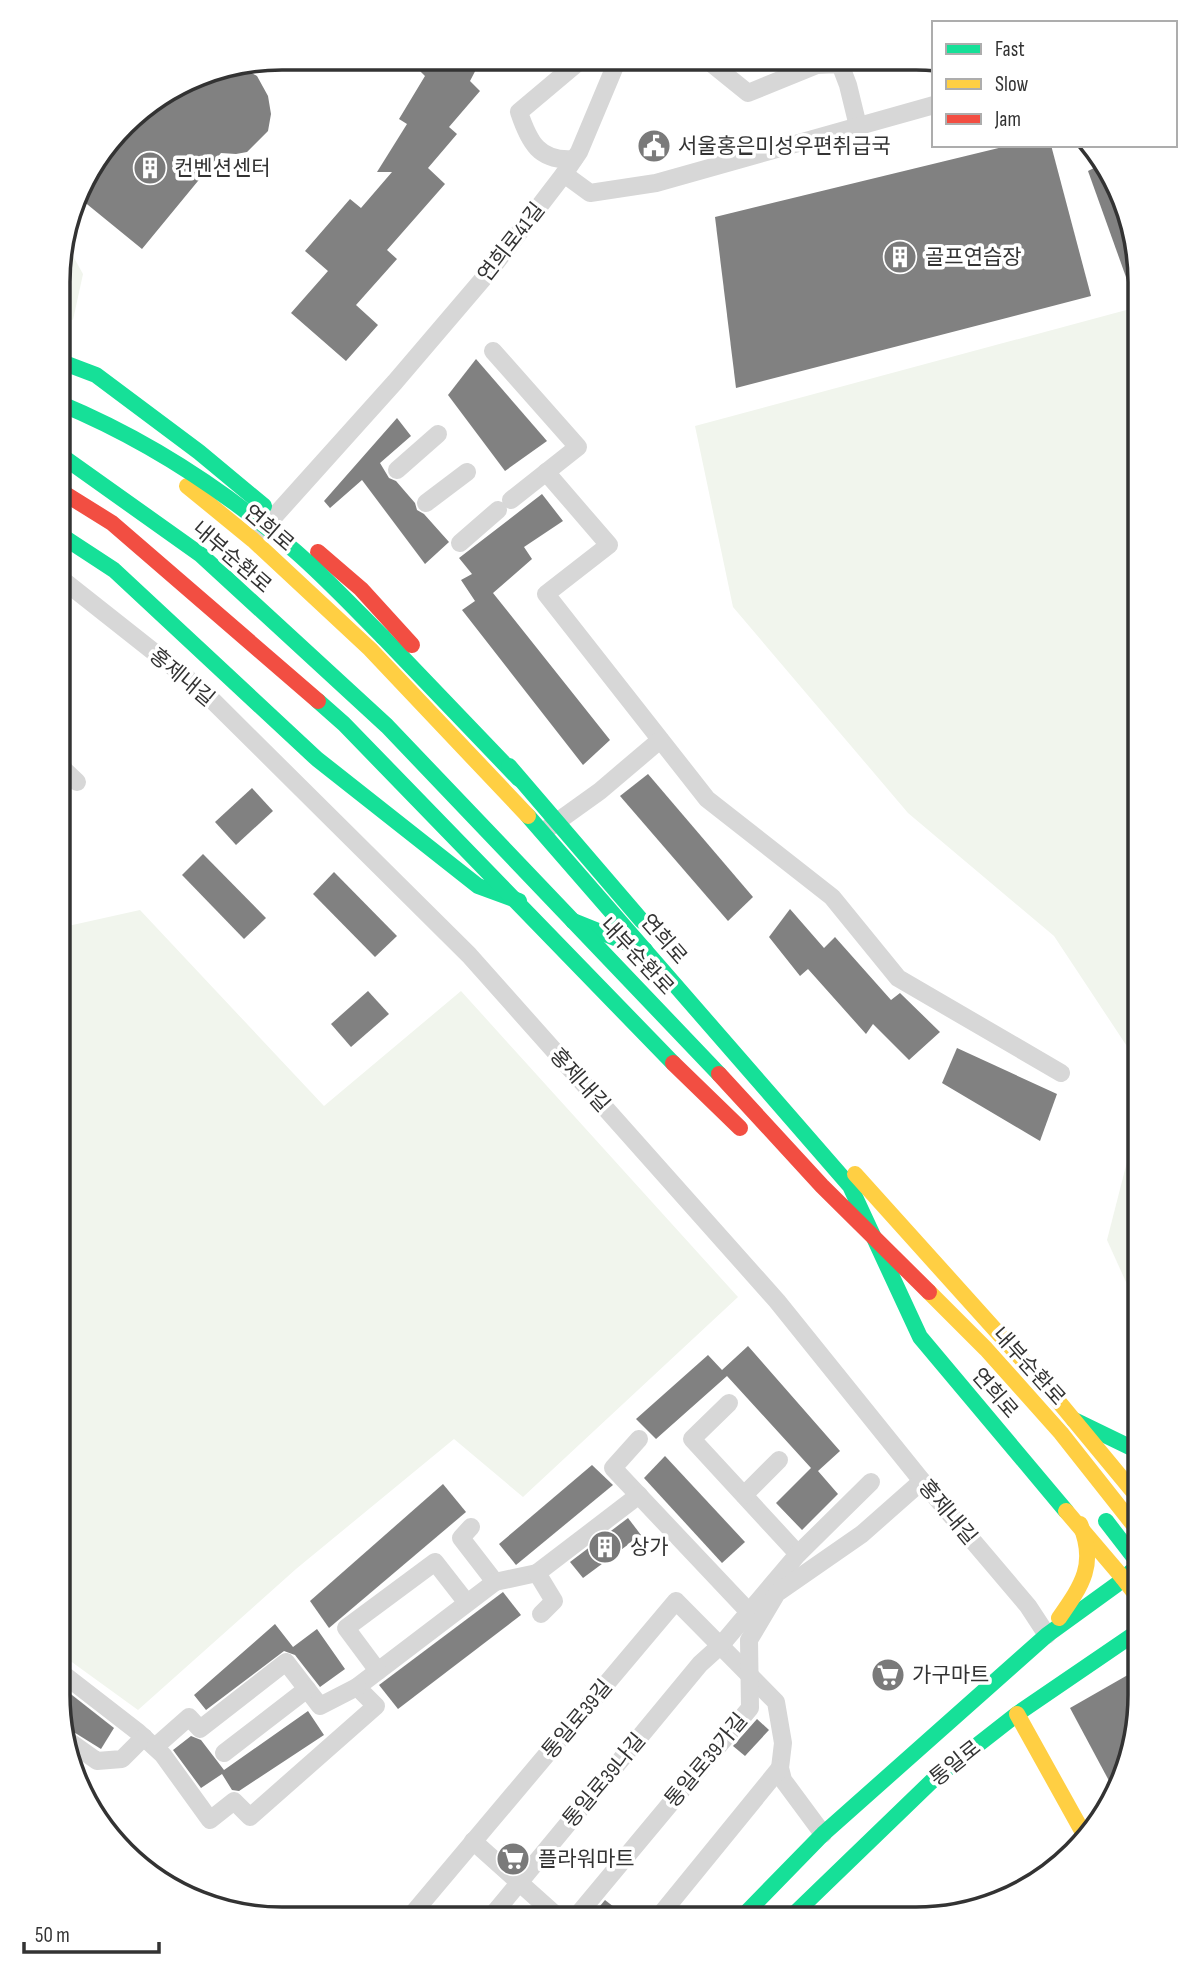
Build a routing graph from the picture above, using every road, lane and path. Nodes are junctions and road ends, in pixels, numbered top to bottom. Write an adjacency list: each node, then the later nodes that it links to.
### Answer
1 (569, 70): 8 (street)
2 (613, 70): 8 (street, 연희로41길)
3 (720, 70): 4 (street)
4 (804, 70)
5 (842, 70): 7 (street)
6 (932, 105): 7 (street)
7 (858, 126): 8 (street)
8 (569, 167): 22 (street, 연희로41길)
9 (493, 351): 19 (street)
10 (70, 365): 22 (main road, 연희로)
11 (70, 392): 12 (main road, 연희로)
12 (78, 396): 13 (street); 23 (main road, 연희로)
13 (70, 405)
14 (70, 407): 29 (main road, bridge)
15 (438, 434): 17 (street)
16 (70, 462): 50 (main road, 내부순환로, bridge)
17 (397, 470)
18 (467, 471): 21 (street)
19 (546, 472): 25 (street); 27 (street)
20 (70, 497): 36 (main road, bridge)
21 (426, 503)
22 (274, 515): 23 (street, 연희로41길); 29 (main road, 연희로)
23 (253, 540): 32 (main road, 연희로)
24 (70, 541): 33 (main road, bridge)
25 (460, 543)
26 (70, 586): 44 (street, 홍제내길)
27 (660, 740): 31 (street); 35 (street)
28 (70, 775): 30 (street)
29 (519, 779): 31 (main road)
30 (77, 782)
31 (558, 821): 32 (street); 33 (main road)
32 (543, 832): 33 (main road, 연희로)
33 (650, 943): 51 (main road, 연희로)
34 (682, 968): 40 (main road, 연희로)
35 (1061, 1073)
36 (753, 1140)
37 (791, 1177): 38 (main road)
38 (930, 1319)
39 (729, 1403): 48 (street)
40 (1074, 1420): 42 (main road); 46 (main road, 연희로)
41 (639, 1440): 47 (street)
42 (1128, 1446)
43 (779, 1460): 48 (street)
44 (922, 1481): 63 (street, 홍제내길); 65 (street)
45 (871, 1482): 54 (street, 통일로39나길)
46 (1128, 1485)
47 (639, 1495): 55 (street); 62 (street)
48 (744, 1495): 54 (street)
49 (1100, 1513): 53 (main road, bridge)
50 (1128, 1518)
51 (1080, 1524): 57 (main road, 연희로); 63 (main road)
52 (471, 1527): 58 (street)
53 (1128, 1549)
54 (798, 1554): 62 (street, 통일로39나길)
55 (537, 1573): 58 (street); 61 (street)
56 (1128, 1574): 57 (main road, 통일로)
57 (1123, 1578): 59 (main road, 연희로); 63 (main road, 통일로)
58 (495, 1582): 60 (street)
59 (1128, 1584)
60 (467, 1603): 67 (street); 67 (street)
61 (541, 1614)
62 (743, 1618): 65 (street); 66 (street, 통일로39나길)
63 (1047, 1635): 78 (main road, 통일로)
64 (1128, 1638): 72 (main road, 통일로)
65 (749, 1640): 68 (street, 통일로39가길)
66 (721, 1645): 68 (street, 통일로39길); 79 (street, 통일로39길); 80 (street, 통일로39나길)
67 (378, 1671): 70 (street)
68 (750, 1677): 76 (street); 85 (street, 통일로39가길)
69 (70, 1679): 73 (street)
70 (357, 1687): 71 (street); 73 (street)
71 (307, 1689): 73 (street); 75 (street)
72 (1017, 1714): 77 (main road); 81 (main road, 통일로)
73 (149, 1742): 74 (street)
74 (76, 1746)
75 (224, 1753)
76 (780, 1768): 78 (street); 86 (street)
77 (1080, 1828)
78 (823, 1834): 87 (main road, 통일로)
79 (473, 1841): 80 (street); 82 (street, 통일로39길)
80 (519, 1883): 83 (street, 통일로39나길); 84 (street)
81 (810, 1898): 88 (main road, 통일로); 89 (street)
82 (418, 1907)
83 (499, 1907)
84 (546, 1907)
85 (584, 1907)
86 (667, 1907)
87 (752, 1907)
88 (801, 1907)
89 (813, 1907)

